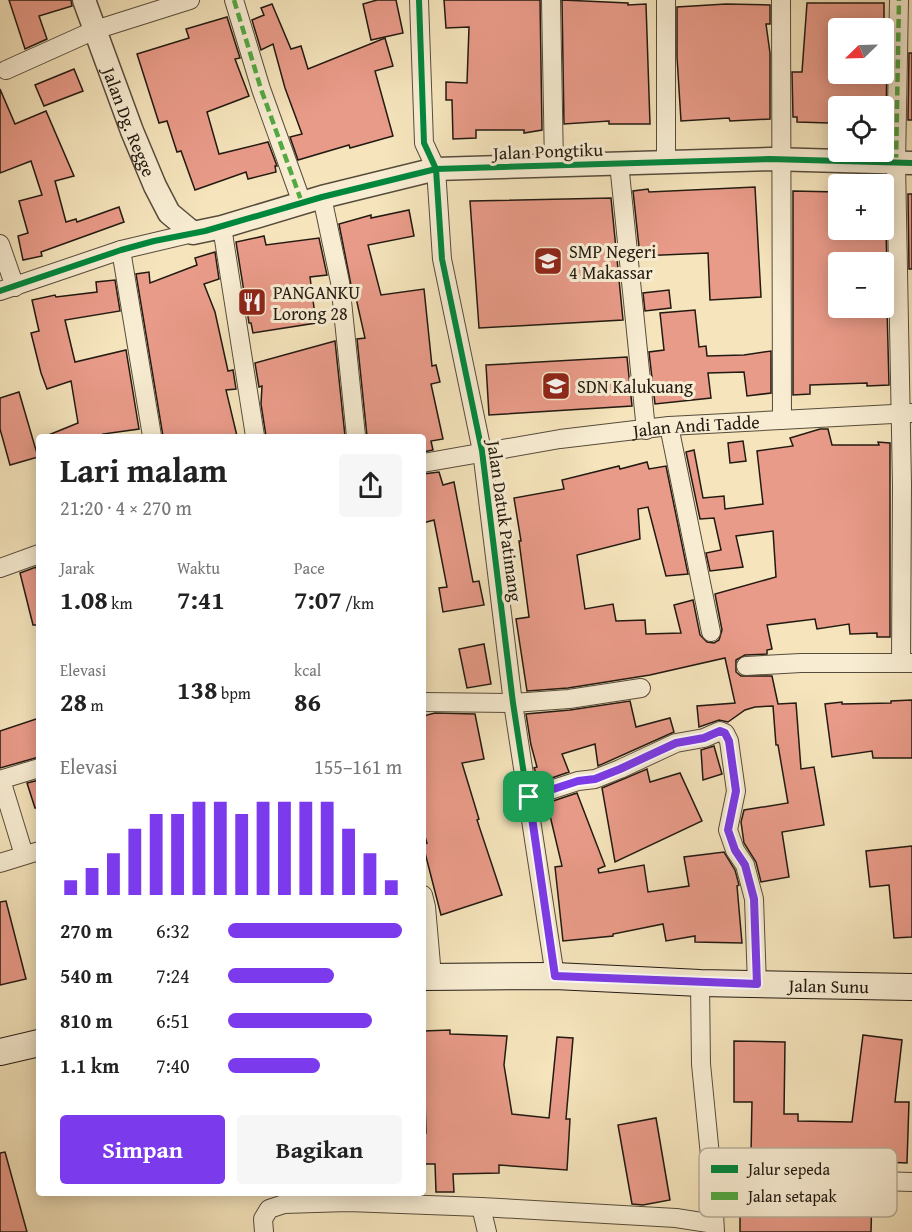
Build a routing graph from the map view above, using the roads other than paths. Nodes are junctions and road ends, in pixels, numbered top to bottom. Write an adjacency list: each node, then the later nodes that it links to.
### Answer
1 (84, 0): 9 (street, Jalan Dg. Regge)
2 (190, 0): 9 (street)
3 (234, 0): 17 (street)
4 (419, 0): 16 (street, Jalan Datuk Patimang)
5 (551, 0): 15 (street)
6 (666, 0): 12 (street)
7 (781, 0): 11 (street)
8 (899, 0): 13 (street)
9 (95, 30): 10 (street); 19 (street, Jalan Dg. Regge)
10 (6, 70)
11 (782, 160): 12 (street, Jalan Pongtiku); 13 (street, Jalan Pongtiku); 24 (street)
12 (666, 163): 14 (street, Jalan Pongtiku)
13 (904, 163): 23 (street)
14 (619, 164): 15 (street, Jalan Pongtiku); 26 (street)
15 (554, 166): 16 (street, Jalan Pongtiku)
16 (435, 169): 17 (street, Jalan Pongtiku); 30 (street, Jalan Datuk Patimang)
17 (312, 200): 18 (street, Jalan Pongtiku); 29 (street)
18 (222, 227): 19 (street, Jalan Pongtiku); 28 (street)
19 (193, 233): 21 (street)
20 (0, 244): 22 (street)
21 (122, 250): 22 (street); 27 (street)
22 (8, 289)
23 (906, 413): 24 (street, Jalan Andi Tadde); 35 (street)
24 (782, 420): 25 (street, Jalan Andi Tadde)
25 (669, 426): 26 (street, Jalan Andi Tadde); 34 (street)
26 (646, 430): 30 (street, Jalan Andi Tadde)
27 (152, 434)
28 (255, 434)
29 (356, 434)
30 (482, 451): 31 (street, Jalan Andi Tadde); 39 (street, Jalan Datuk Patimang)
31 (426, 462)
32 (36, 555): 33 (street)
33 (0, 568)
34 (711, 632)
35 (906, 663): 36 (street)
36 (746, 666)
37 (641, 688): 39 (street)
38 (426, 702): 39 (street)
39 (513, 704): 42 (street, Jalan Datuk Patimang)
40 (36, 769): 41 (street)
41 (1, 780): 43 (street)
42 (529, 797): 46 (street, Jalan Datuk Patimang); 49 (street)
43 (32, 853): 44 (street)
44 (0, 863)
45 (426, 907): 47 (street)
46 (555, 976): 47 (main road, Jalan Sunu); 48 (main road, Jalan Sunu)
47 (428, 977)
48 (700, 983): 49 (main road, Jalan Sunu); 53 (street)
49 (757, 984): 50 (main road, Jalan Sunu)
50 (912, 987)
51 (36, 1044): 52 (main road)
52 (0, 1052)
53 (709, 1148)
54 (897, 1182): 55 (street)
55 (912, 1182)
56 (481, 1207): 57 (street); 58 (street); 59 (street)
57 (715, 1228)
58 (264, 1232)
59 (487, 1232)

